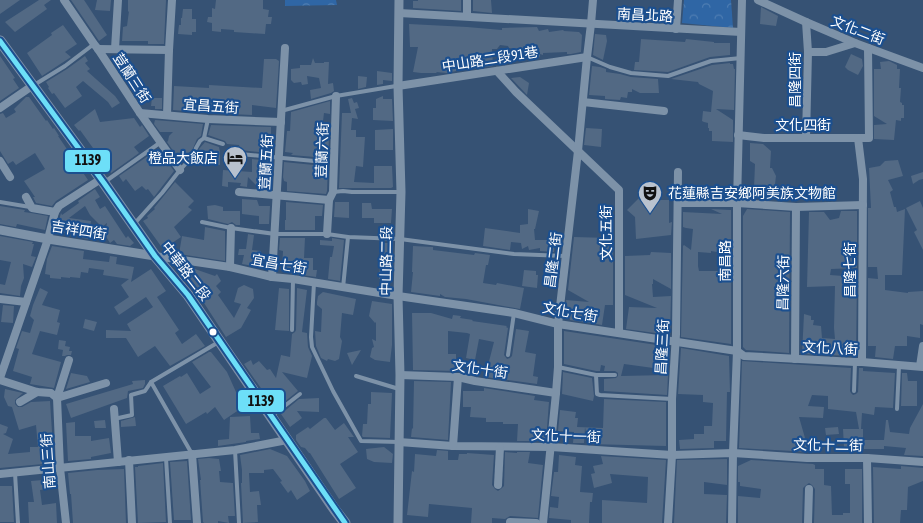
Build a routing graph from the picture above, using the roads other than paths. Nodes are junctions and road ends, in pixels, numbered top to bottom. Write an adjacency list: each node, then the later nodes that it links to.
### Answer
1 (64, 0): 18 (street, 荳蘭三街)
2 (118, 0): 21 (street)
3 (172, 0): 22 (street)
4 (399, 0): 10 (street, 中山路二段)
5 (467, 0): 11 (street)
6 (592, 0): 13 (street, 昌隆二街)
7 (678, 0): 14 (street)
8 (742, 0): 15 (street, 南昌路)
9 (758, 0): 12 (street, 文化二街)
10 (399, 13): 11 (street, 南昌北路); 29 (street, 中山路二段)
11 (467, 16): 13 (street, 南昌北路)
12 (806, 22): 17 (street, 文化二街); 23 (street, 昌隆四街)
13 (591, 24): 14 (street, 南昌北路); 24 (street, 昌隆二街)
14 (676, 29): 15 (street, 南昌北路)
15 (741, 32): 25 (street, 南昌路)
16 (0, 41): 28 (main road, 中華路二段)
17 (855, 43): 20 (street, 文化二街); 23 (street)
18 (96, 46): 21 (street); 28 (lane); 35 (street, 荳蘭三街)
19 (285, 48): 34 (street, 荳蘭五街)
20 (868, 48): 26 (street, 文化二街); 42 (street, 文化四街)
21 (115, 49): 22 (street)
22 (169, 50): 36 (street)
23 (808, 52): 41 (street, 昌隆四街)
24 (587, 57): 25 (lane); 27 (street, 中山路二段91巷); 31 (street, 昌隆二街)
25 (741, 58): 39 (street, 南昌路)
26 (923, 68)
27 (497, 71): 29 (street, 中山路二段91巷); 45 (street, 文化五街)
28 (32, 86): 32 (street); 53 (main road, 中華路二段)
29 (398, 86): 30 (lane); 56 (street, 中山路二段)
30 (336, 96): 34 (lane); 55 (street, 荳蘭六街)
31 (583, 102): 33 (street); 45 (street, 昌隆二街)
32 (0, 108)
33 (664, 110)
34 (281, 111): 38 (street, 荳蘭五街)
35 (140, 114): 36 (street, 宜昌五街); 43 (street, 荳蘭三街)
36 (167, 115): 37 (street, 宜昌五街)
37 (208, 119): 38 (street, 宜昌五街); 40 (lane)
38 (281, 122): 47 (street, 荳蘭五街)
39 (738, 135): 41 (street, 文化四街); 62 (street, 南昌路)
40 (204, 138): 44 (lane); 50 (lane)
41 (806, 138): 42 (street, 文化四街)
42 (858, 138): 63 (street, 昌隆七街)
43 (161, 142): 50 (street, 荳蘭三街); 53 (lane)
44 (222, 144)
45 (578, 151): 77 (street, 昌隆二街); 89 (street, 文化五街)
46 (240, 154): 47 (lane)
47 (279, 158): 49 (lane); 57 (street, 荳蘭五街)
48 (0, 161): 52 (street)
49 (314, 161)
50 (180, 170): 68 (lane)
51 (678, 172): 61 (street, 昌隆三街)
52 (10, 177)
53 (102, 181): 66 (street); 68 (main road, 中華路二段)
54 (239, 192): 57 (street)
55 (333, 192): 56 (lane); 59 (street, 荳蘭六街)
56 (401, 192): 75 (street, 中山路二段)
57 (277, 195): 59 (street); 71 (street, 荳蘭五街)
58 (26, 197): 65 (street)
59 (329, 200): 72 (street, 荳蘭六街)
60 (0, 202): 65 (lane)
61 (678, 203): 62 (street); 90 (street, 昌隆三街)
62 (737, 203): 64 (street); 93 (street, 南昌路)
63 (863, 205): 64 (street); 97 (street, 昌隆七街)
64 (796, 207): 95 (street, 昌隆六街)
65 (32, 208): 66 (street)
66 (55, 212): 74 (street)
67 (202, 222): 69 (lane)
68 (134, 225): 76 (main road, 中華路二段)
69 (231, 228): 71 (lane); 78 (street)
70 (0, 230): 74 (street, 吉祥四街)
71 (275, 234): 72 (lane); 79 (street, 荳蘭五街)
72 (327, 234): 73 (lane)
73 (348, 238): 75 (lane); 82 (lane)
74 (48, 239): 76 (street, 吉祥四街); 85 (street)
75 (400, 239): 77 (lane); 83 (street, 中山路二段)
76 (155, 256): 78 (street, 宜昌七街); 91 (main road, 中華路二段)
77 (566, 256): 87 (street, 昌隆二街)
78 (230, 267): 79 (street, 宜昌七街)
79 (272, 277): 80 (street, 宜昌七街)
80 (293, 279): 81 (street, 宜昌七街); 88 (lane)
81 (314, 283): 82 (street, 宜昌七街); 122 (lane)
82 (343, 288): 83 (street, 宜昌七街)
83 (398, 296): 86 (street, 文化七街); 101 (street, 中山路二段)
84 (0, 299): 85 (street)
85 (26, 302): 106 (street)
86 (514, 313): 87 (street, 文化七街); 94 (lane)
87 (558, 324): 89 (street, 文化七街); 99 (street, 昌隆二街)
88 (292, 330)
89 (619, 332): 90 (street, 文化七街)
90 (675, 341): 93 (street, 文化七街); 115 (street, 昌隆三街)
91 (220, 342): 107 (lane); 119 (main road, 中華路二段)
92 (923, 346): 100 (street)
93 (737, 351): 95 (street, 文化八街); 127 (street, 南昌路)
94 (508, 355)
95 (795, 359): 97 (street, 文化八街)
96 (69, 360): 114 (street, 南山三街)
97 (859, 362): 98 (street, 文化八街); 110 (lane)
98 (899, 365): 100 (street, 文化八街); 117 (lane)
99 (558, 366): 102 (lane); 112 (street, 昌隆二街)
100 (921, 367)
101 (400, 375): 105 (street, 文化十街); 109 (street, 中山路二段)
102 (596, 375): 104 (lane); 115 (lane)
103 (356, 376): 109 (lane)
104 (615, 376)
105 (458, 378): 112 (street, 文化十街); 123 (street)
106 (0, 379): 111 (street)
107 (151, 382): 120 (lane); 128 (lane)
108 (106, 383): 114 (street)
109 (400, 389): 122 (street, 中山路二段)
110 (854, 391)
111 (37, 392): 114 (street); 116 (street)
112 (556, 393): 125 (street, 昌隆二街)
113 (300, 394): 119 (lane)
114 (57, 398): 135 (street, 南山三街)
115 (672, 398): 129 (street, 昌隆三街)
116 (20, 402)
117 (897, 408)
118 (114, 409): 120 (street)
119 (271, 416): 121 (main road, 中華路二段)
120 (114, 420): 133 (street)
121 (287, 440): 126 (street); 147 (main road, 中華路二段)
122 (399, 442): 123 (street, 文化十一街); 148 (street, 中山路二段)
123 (453, 446): 124 (street, 文化十一街)
124 (500, 447): 125 (street, 文化十一街); 138 (street)
125 (551, 447): 129 (street, 文化十一街); 150 (street, 昌隆二街)
126 (235, 450): 128 (street); 146 (lane)
127 (733, 453): 129 (street, 文化十一街); 131 (street, 文化十二街); 152 (street, 南昌路)
128 (192, 454): 130 (street); 145 (street)
129 (672, 454): 151 (street, 昌隆三街)
130 (166, 456): 132 (street); 144 (lane)
131 (867, 458): 134 (street, 文化十二街); 154 (street)
132 (129, 460): 133 (street); 143 (street)
133 (118, 462): 135 (street)
134 (923, 462)
135 (60, 468): 136 (street); 142 (street, 南山三街)
136 (16, 473): 137 (street); 141 (lane)
137 (0, 474)
138 (498, 485)
139 (809, 489): 153 (street)
140 (510, 522): 149 (street)
141 (18, 523)
142 (66, 523)
143 (132, 523)
144 (170, 523)
145 (196, 523)
146 (239, 523)
147 (345, 523)
148 (398, 523)
149 (536, 523)
150 (543, 523)
151 (668, 523)
152 (732, 523)
153 (808, 523)
154 (868, 523)

